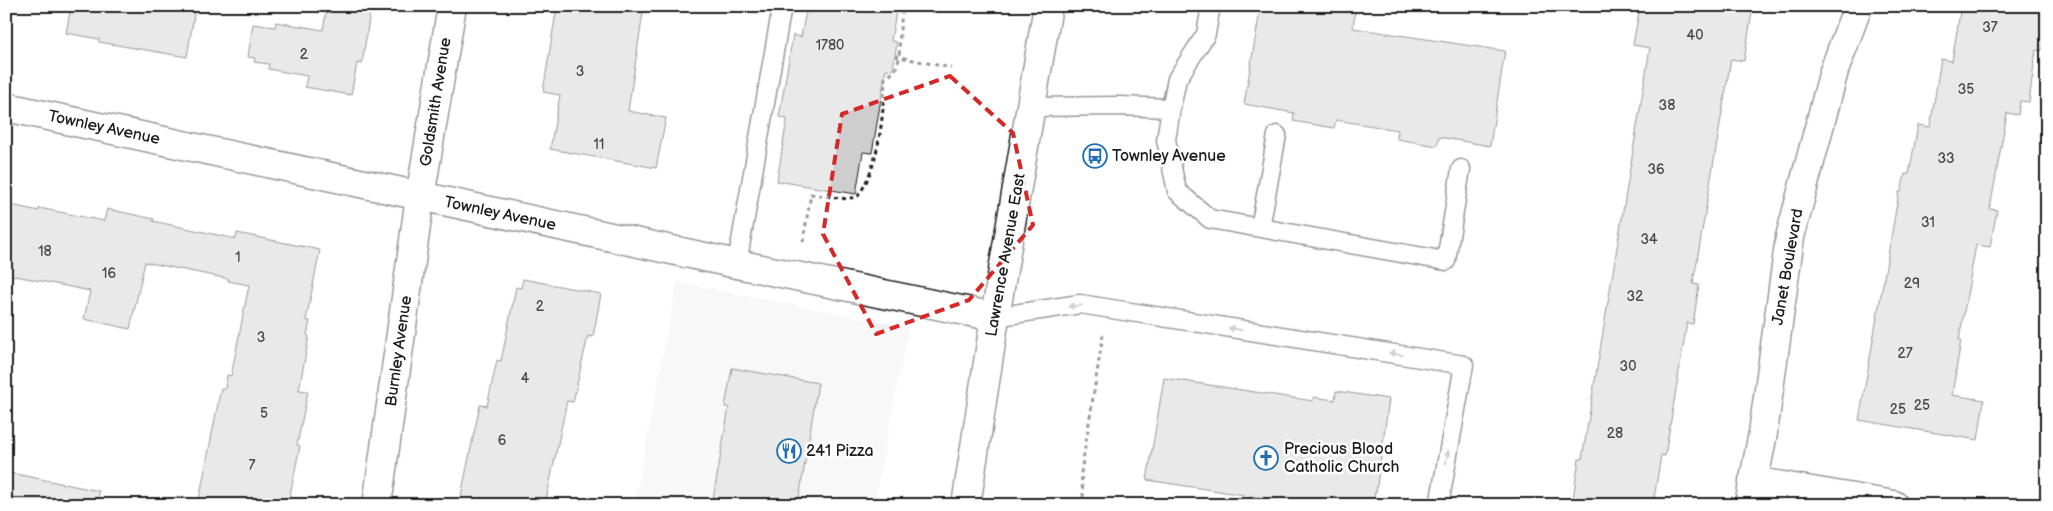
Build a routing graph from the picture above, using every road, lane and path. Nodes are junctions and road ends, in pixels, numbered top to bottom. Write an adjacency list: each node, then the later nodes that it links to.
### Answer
1 (452, 6): 15 (street, Goldsmith Avenue)
2 (782, 6): 18 (lane)
3 (904, 6): 8 (path)
4 (1048, 6): 11 (street, Lawrence Avenue East)
5 (1211, 6): 12 (lane)
6 (1858, 6): 21 (street, Janet Boulevard)
7 (895, 56): 8 (path)
8 (901, 58): 9 (path); 17 (path)
9 (951, 68)
10 (6, 107): 15 (street, Townley Avenue)
11 (1030, 107): 12 (lane); 20 (street, Lawrence Avenue East)
12 (1171, 108): 16 (lane)
13 (1276, 135): 16 (lane)
14 (1461, 169): 16 (lane)
15 (420, 197): 18 (street, Townley Avenue); 23 (street, Burnley Avenue)
16 (1260, 228)
17 (803, 242)
18 (737, 264): 20 (street, Townley Avenue)
19 (1108, 308): 20 (lane, one-way to 20); 25 (path); 27 (lane, one-way to 19)
20 (995, 317): 24 (street, Lawrence Avenue East)
21 (1751, 493): 28 (street)
22 (1271, 499): 26 (path)
23 (377, 505)
24 (966, 505)
25 (1084, 505)
26 (1269, 505)
27 (1438, 505)
28 (1894, 505)

